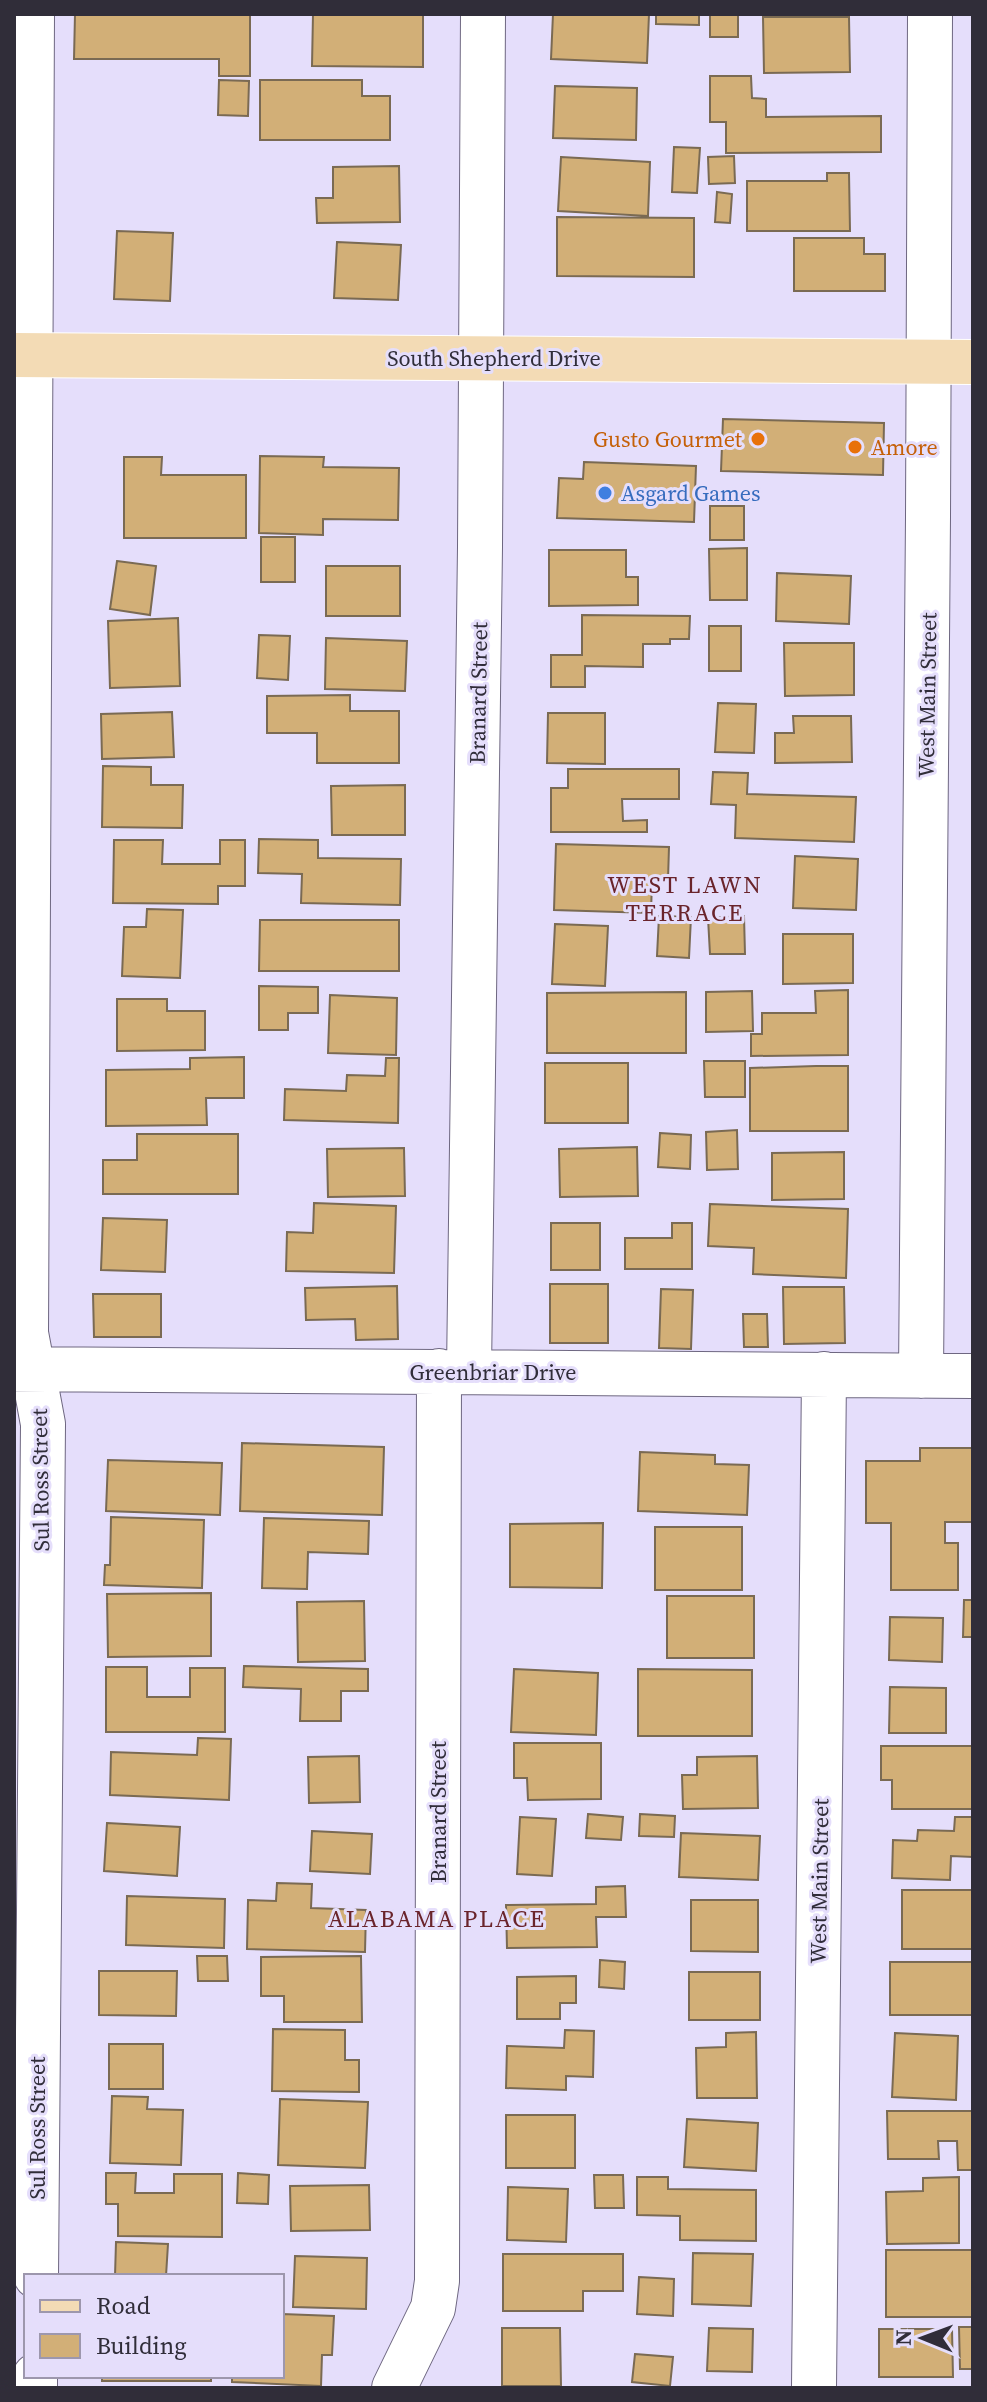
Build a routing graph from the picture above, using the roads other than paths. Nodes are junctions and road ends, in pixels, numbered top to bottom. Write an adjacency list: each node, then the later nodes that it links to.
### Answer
1 (32, 14): 4 (street, Sul Ross Street)
2 (483, 14): 5 (street, Branard Street)
3 (930, 14): 6 (street, West Main Street)
4 (22, 355): 5 (main road, South Shepherd Drive); 8 (street, Sul Ross Street)
5 (481, 358): 6 (main road, South Shepherd Drive); 9 (street, Branard Street)
6 (927, 362): 7 (main road, South Shepherd Drive); 11 (street, West Main Street)
7 (973, 362)
8 (24, 1369): 9 (street, Greenbriar Drive); 13 (street, Sul Ross Street)
9 (454, 1371): 10 (street, Greenbriar Drive); 14 (street, Branard Street)
10 (824, 1374): 11 (street, Greenbriar Drive); 15 (street, West Main Street)
11 (921, 1376): 12 (street, Greenbriar Drive)
12 (973, 1376)
13 (36, 2274)
14 (394, 2388)
15 (814, 2388)

